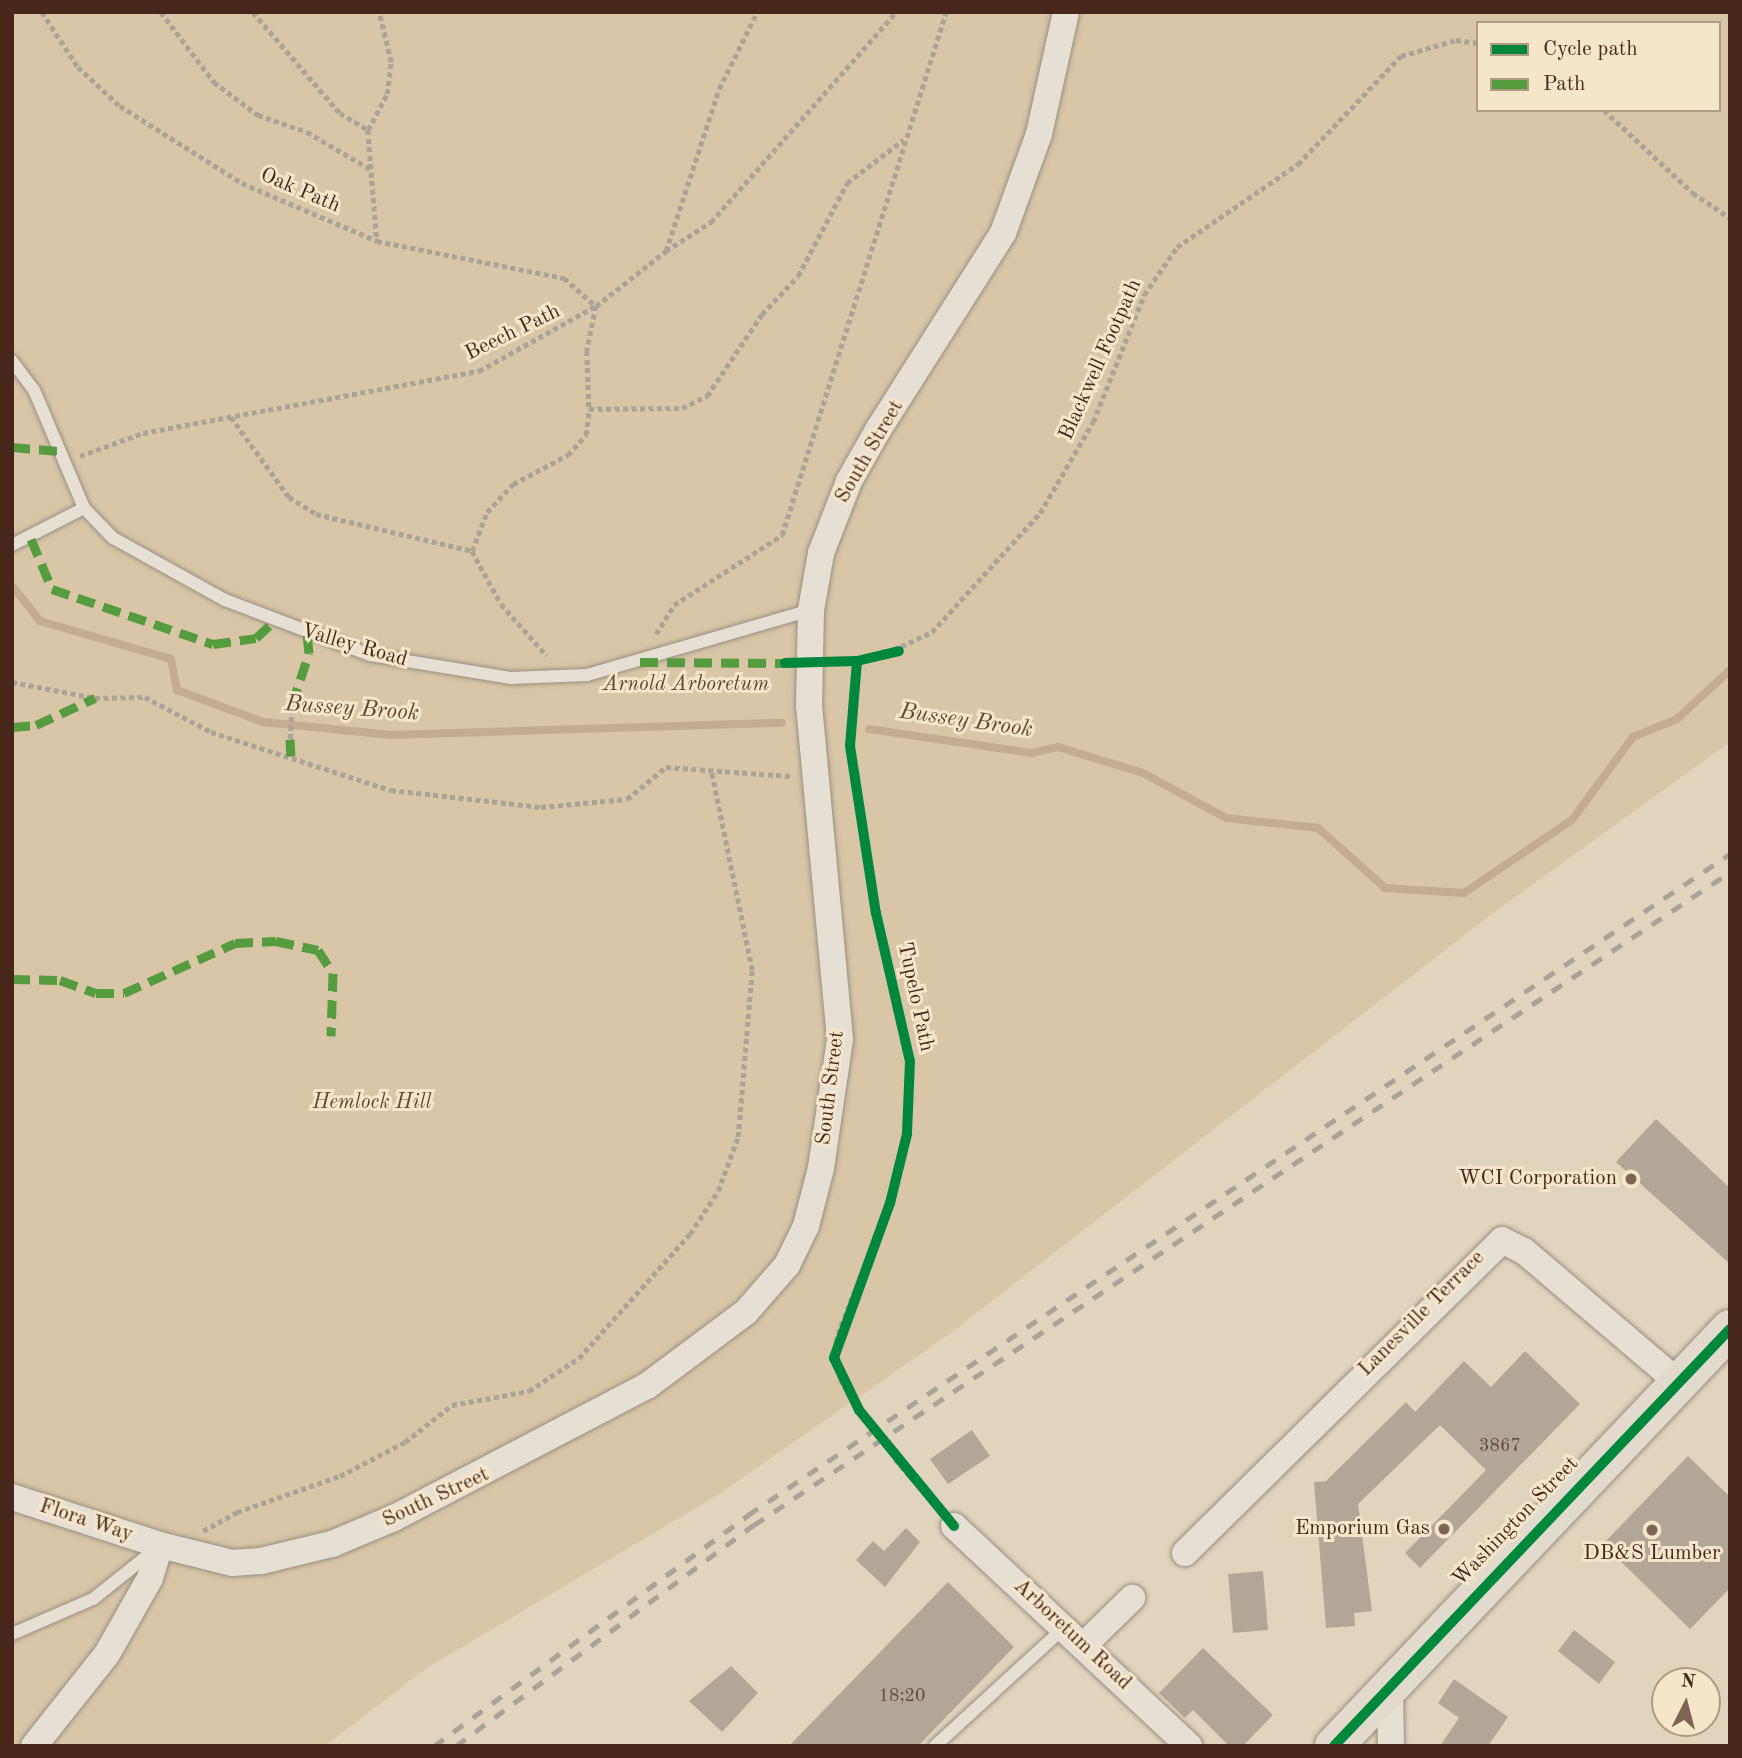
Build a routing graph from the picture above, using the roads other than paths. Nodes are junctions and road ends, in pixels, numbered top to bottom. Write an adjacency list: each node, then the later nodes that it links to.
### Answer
1 (1066, 12): 5 (street, South Street)
2 (12, 361): 3 (lane, Valley Road)
3 (84, 508): 4 (lane); 5 (lane, Valley Road)
4 (12, 545)
5 (811, 610): 10 (street, South Street)
6 (1730, 1329): 7 (main road, Washington Street)
7 (1678, 1382): 11 (street, Lanesville Terrace); 15 (main road, Washington Street)
8 (12, 1497): 10 (street, Flora Way)
9 (954, 1526): 14 (street, Arboretum Road)
10 (160, 1545): 13 (lane); 16 (street)
11 (1185, 1553)
12 (1132, 1598): 14 (street)
13 (12, 1634)
14 (1075, 1636): 17 (lane); 18 (street, Arboretum Road)
15 (1390, 1685): 19 (main road, Washington Street); 20 (street)
16 (34, 1746)
17 (935, 1746)
18 (1189, 1746)
19 (1334, 1746)
20 (1391, 1746)

